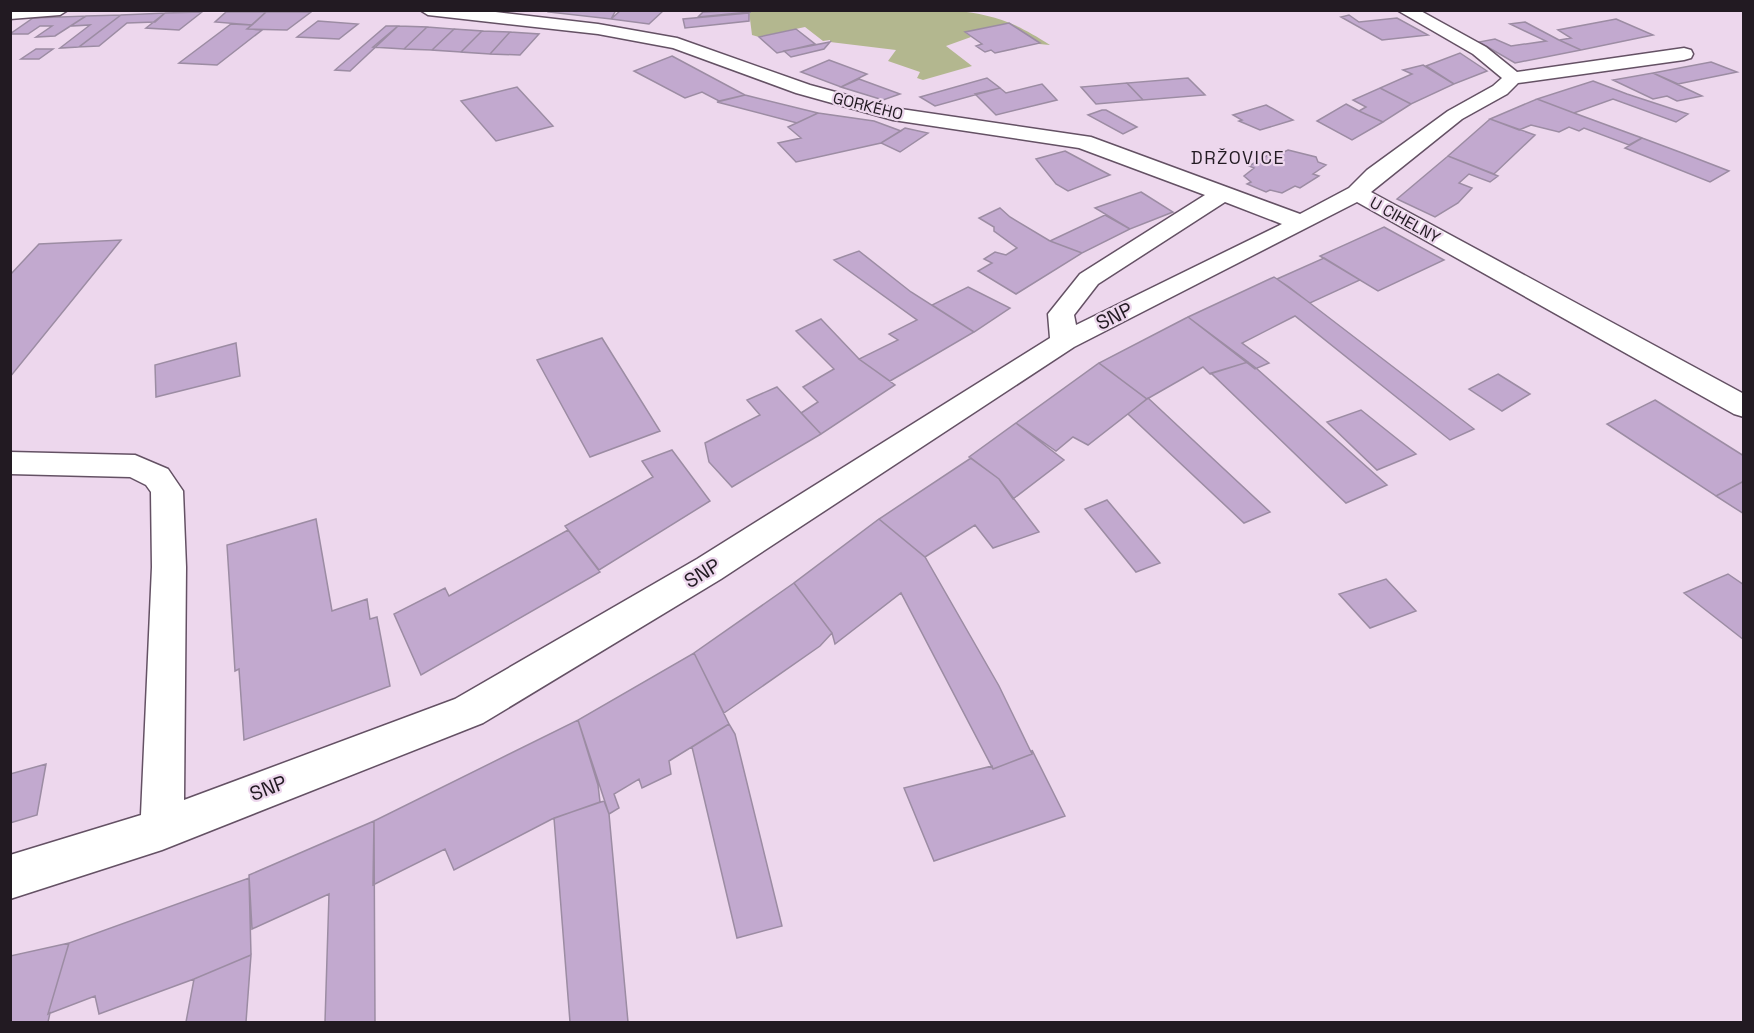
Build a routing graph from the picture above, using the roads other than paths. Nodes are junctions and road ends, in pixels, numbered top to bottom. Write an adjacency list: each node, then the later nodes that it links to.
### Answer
1 (60, 10): 4 (street)
2 (428, 10): 7 (street, GORKÉHO)
3 (1405, 10): 6 (street)
4 (10, 14)
5 (1684, 54): 6 (street)
6 (1512, 78): 8 (street, U CIHELNY)
7 (1224, 193): 9 (street, GORKÉHO); 10 (street)
8 (1357, 193): 9 (street, SNP); 11 (street, U CIHELNY)
9 (1302, 224): 10 (street, SNP)
10 (1064, 341): 13 (street, SNP)
11 (1743, 407)
12 (10, 463): 13 (street)
13 (162, 829): 14 (street, SNP)
14 (10, 877)

